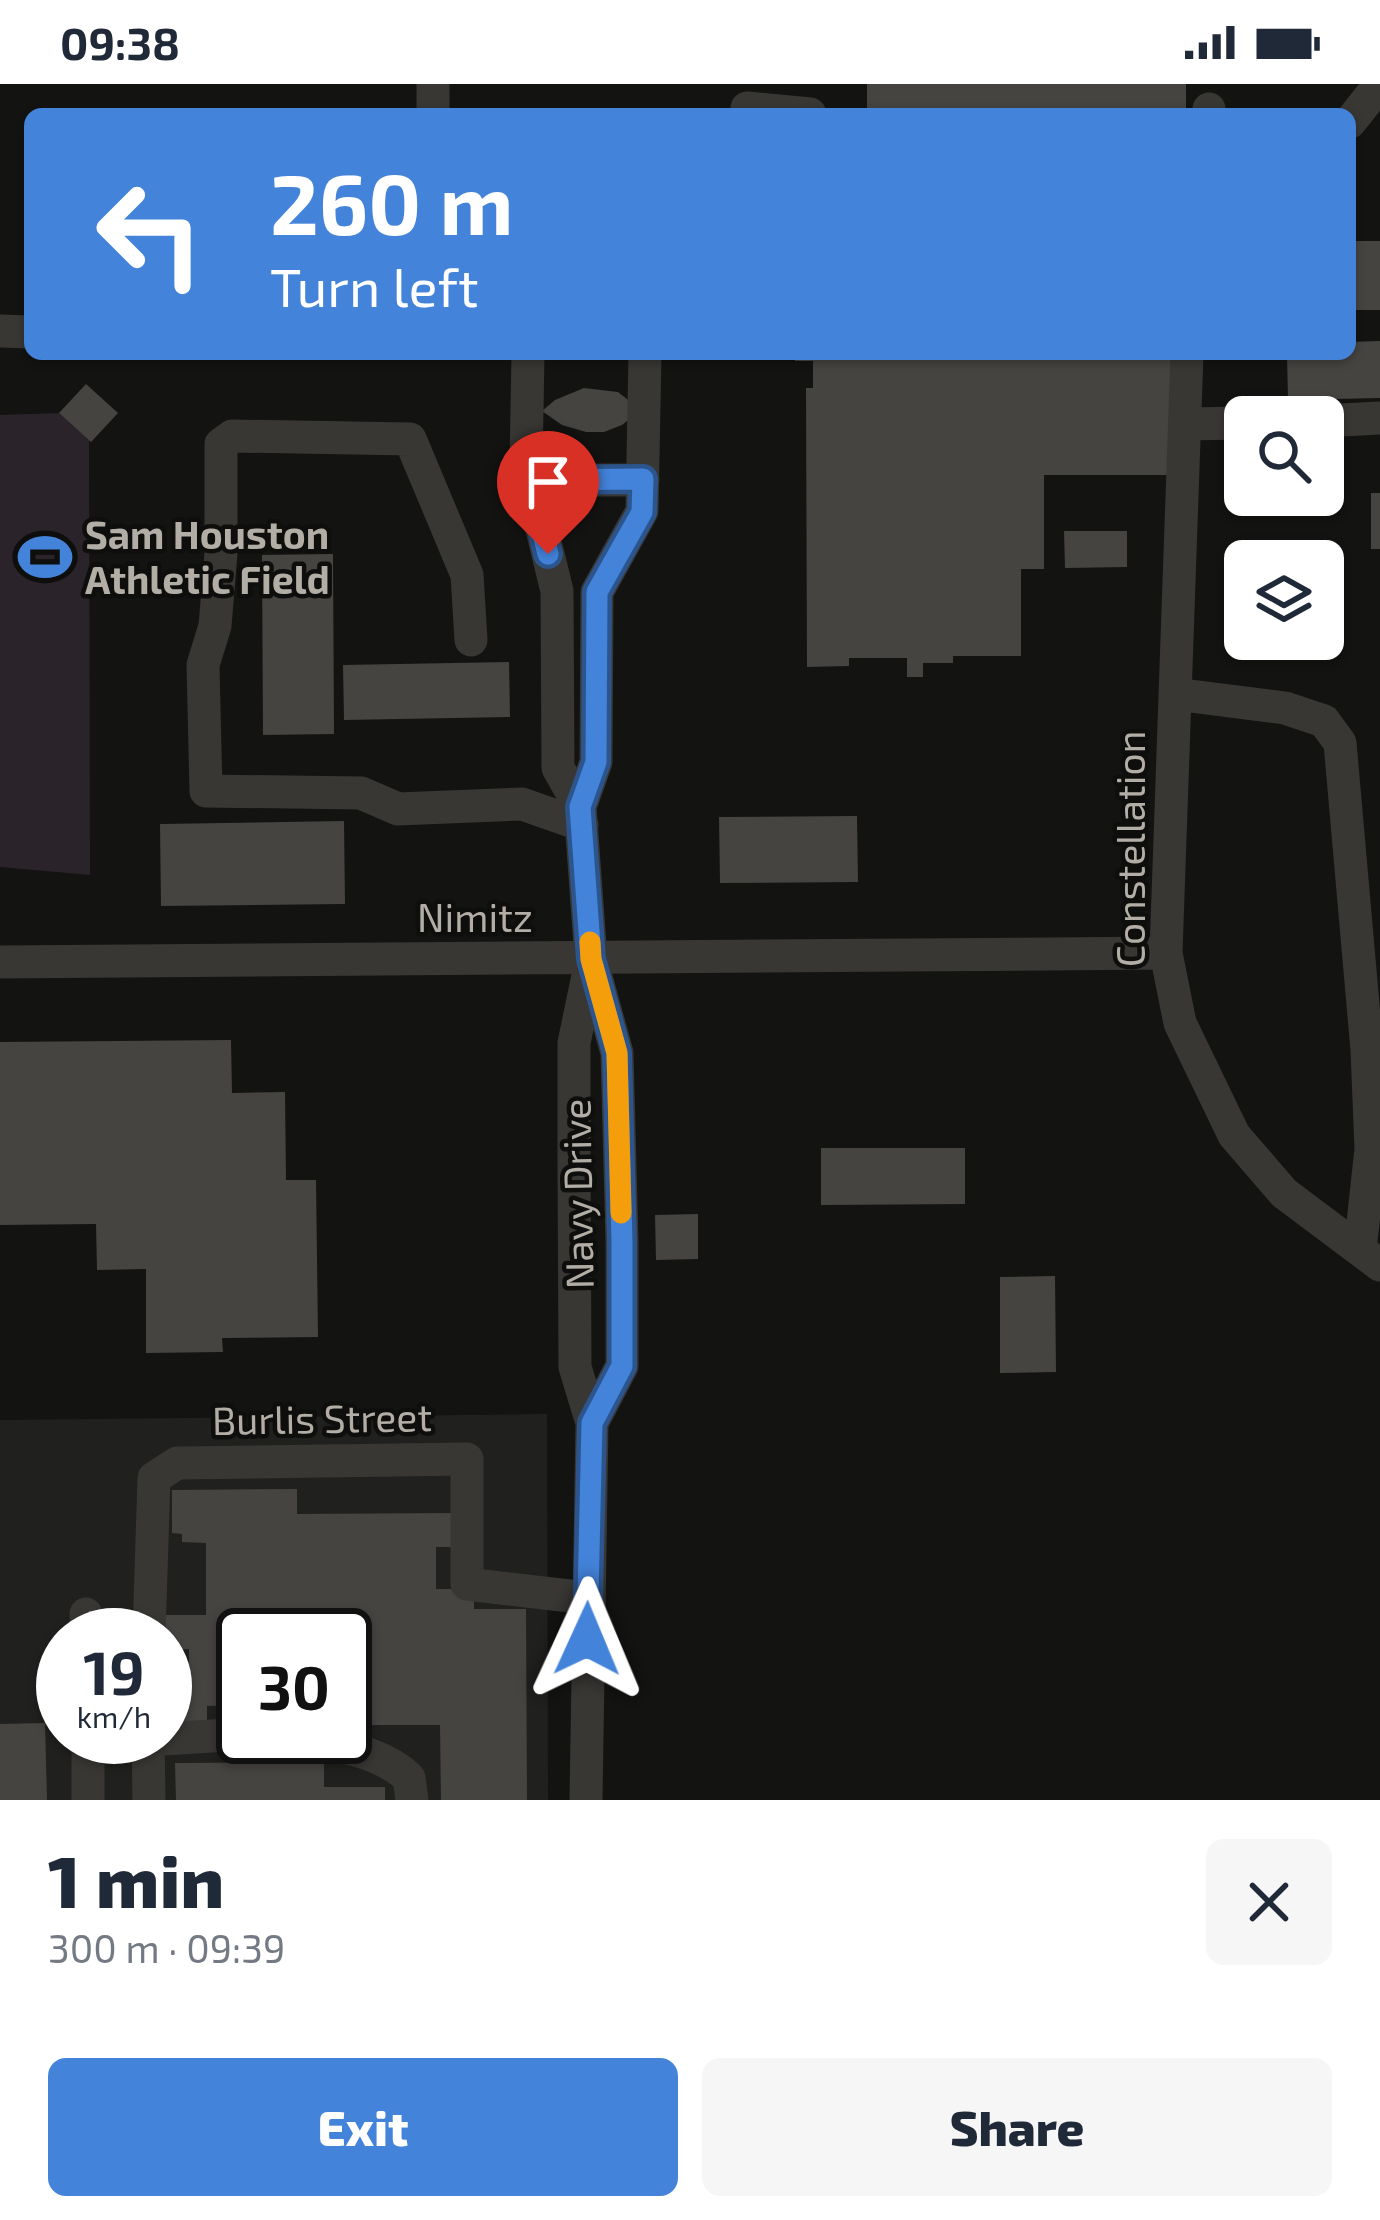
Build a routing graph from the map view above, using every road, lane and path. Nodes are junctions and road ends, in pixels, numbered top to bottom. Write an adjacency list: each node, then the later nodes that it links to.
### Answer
1 (1380, 84): 4 (street)
2 (747, 102): 3 (street)
3 (778, 108)
4 (1356, 114)
5 (528, 360): 13 (street, Navy Drive)
6 (645, 360): 12 (street, Navy Drive)
7 (1187, 360): 11 (street, Constellation)
8 (1380, 418): 9 (street)
9 (1344, 420)
10 (1224, 423): 11 (street)
11 (1185, 424): 15 (street, Constellation)
12 (643, 479): 13 (street); 16 (street, Navy Drive)
13 (530, 480): 16 (street, Navy Drive)
14 (471, 640): 16 (street)
15 (1175, 694): 17 (street, Constellation); 22 (street)
16 (581, 816): 18 (street, Navy Drive)
17 (1166, 953): 18 (street, Nimitz); 22 (street, Constellation)
18 (591, 959): 19 (street, Nimitz); 20 (street, Navy Drive); 21 (street, Navy Drive)
19 (0, 962)
20 (619, 1158): 21 (street); 23 (street, Navy Drive)
21 (574, 1160): 23 (street, Navy Drive)
22 (1370, 1258)
23 (592, 1423): 24 (street, Navy Drive)
24 (587, 1598): 25 (street, Burlis Street); 32 (street, Navy Drive)
25 (149, 1608)
26 (372, 1757): 31 (street)
27 (88, 1764): 29 (street)
28 (148, 1764): 30 (street)
29 (88, 1800)
30 (149, 1800)
31 (412, 1800)
32 (586, 1800)

